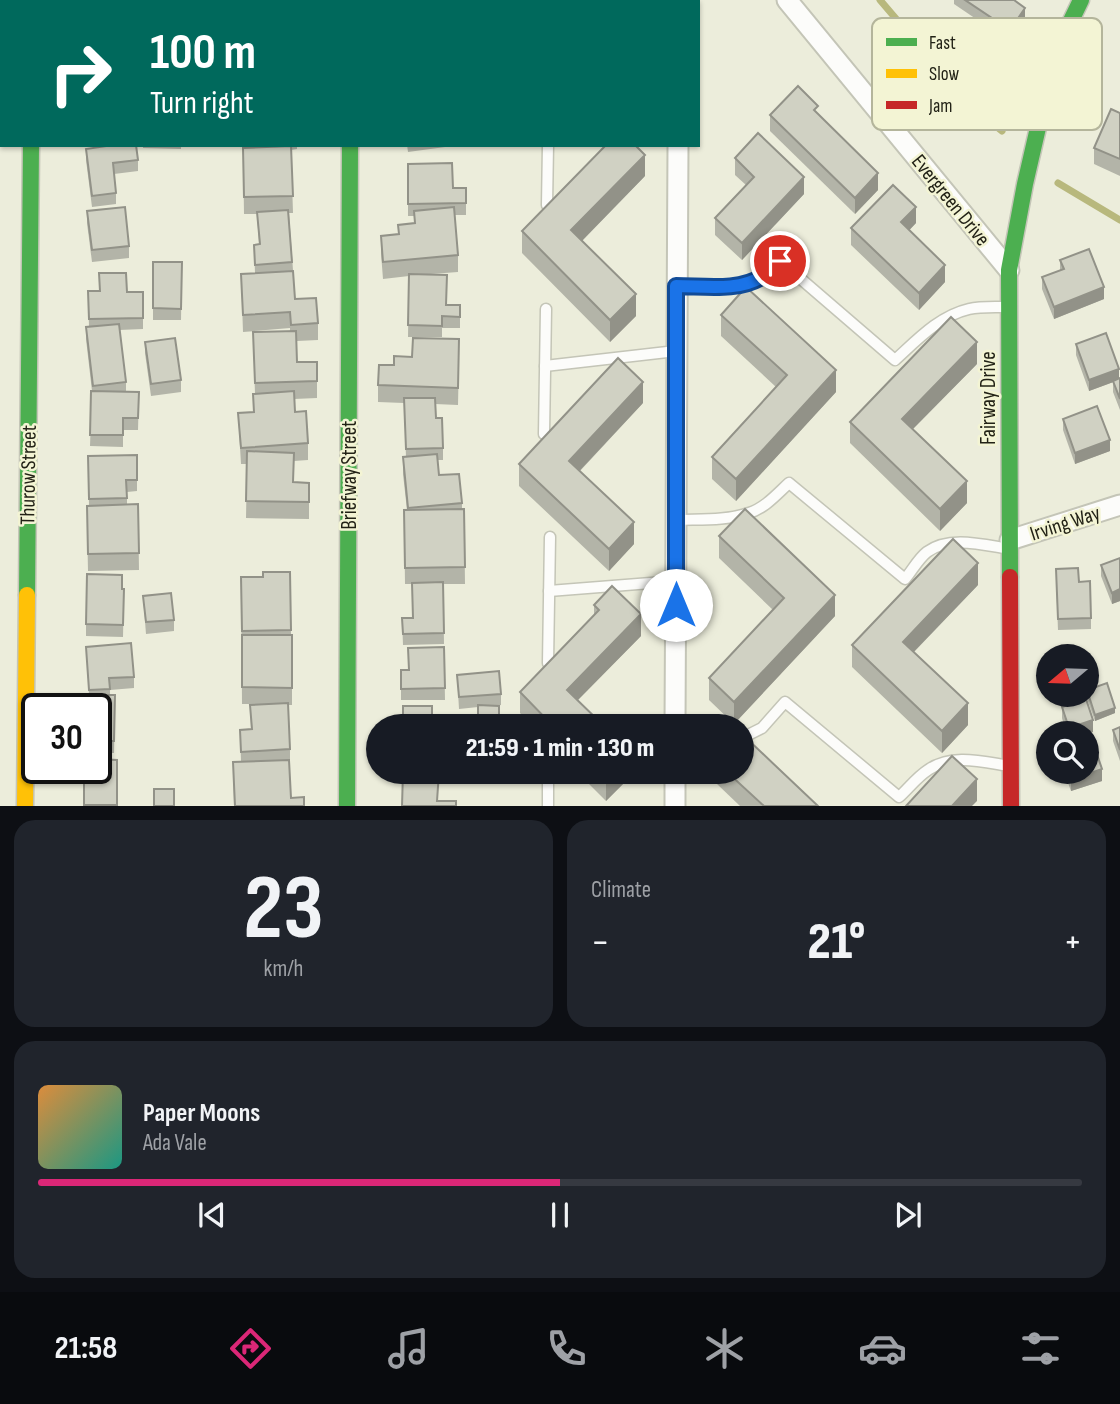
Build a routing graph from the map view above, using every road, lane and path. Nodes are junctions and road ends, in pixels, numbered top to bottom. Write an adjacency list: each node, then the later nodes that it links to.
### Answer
1 (787, 0): 4 (street, Evergreen Drive)
2 (1081, 0): 3 (street, Fairway Drive)
3 (1072, 18)
4 (872, 103)
5 (894, 130): 12 (street, Evergreen Drive)
6 (1038, 130): 12 (street, Fairway Drive)
7 (31, 147): 31 (street, Thurow Street)
8 (350, 147): 32 (street, Briefway Street)
9 (548, 147): 11 (lane)
10 (678, 147): 13 (street)
11 (547, 205)
12 (1009, 270): 14 (street, Fairway Drive)
13 (676, 286): 14 (lane); 16 (street)
14 (1009, 307): 22 (street, Fairway Drive)
15 (546, 309): 17 (lane)
16 (676, 351): 17 (lane); 20 (street)
17 (545, 366): 18 (lane)
18 (544, 435)
19 (1120, 505): 22 (street, Irving Way)
20 (676, 520): 22 (lane); 23 (street)
21 (550, 537): 24 (lane)
22 (1010, 544): 28 (street, Fairway Drive)
23 (676, 581): 24 (lane); 26 (street)
24 (549, 591): 25 (lane)
25 (548, 663)
26 (675, 714)
27 (754, 732): 28 (lane)
28 (1010, 766): 35 (street, Fairway Drive)
29 (548, 784): 33 (lane)
30 (675, 784): 34 (street)
31 (25, 806)
32 (347, 806)
33 (548, 806)
34 (675, 806)
35 (1011, 806)

